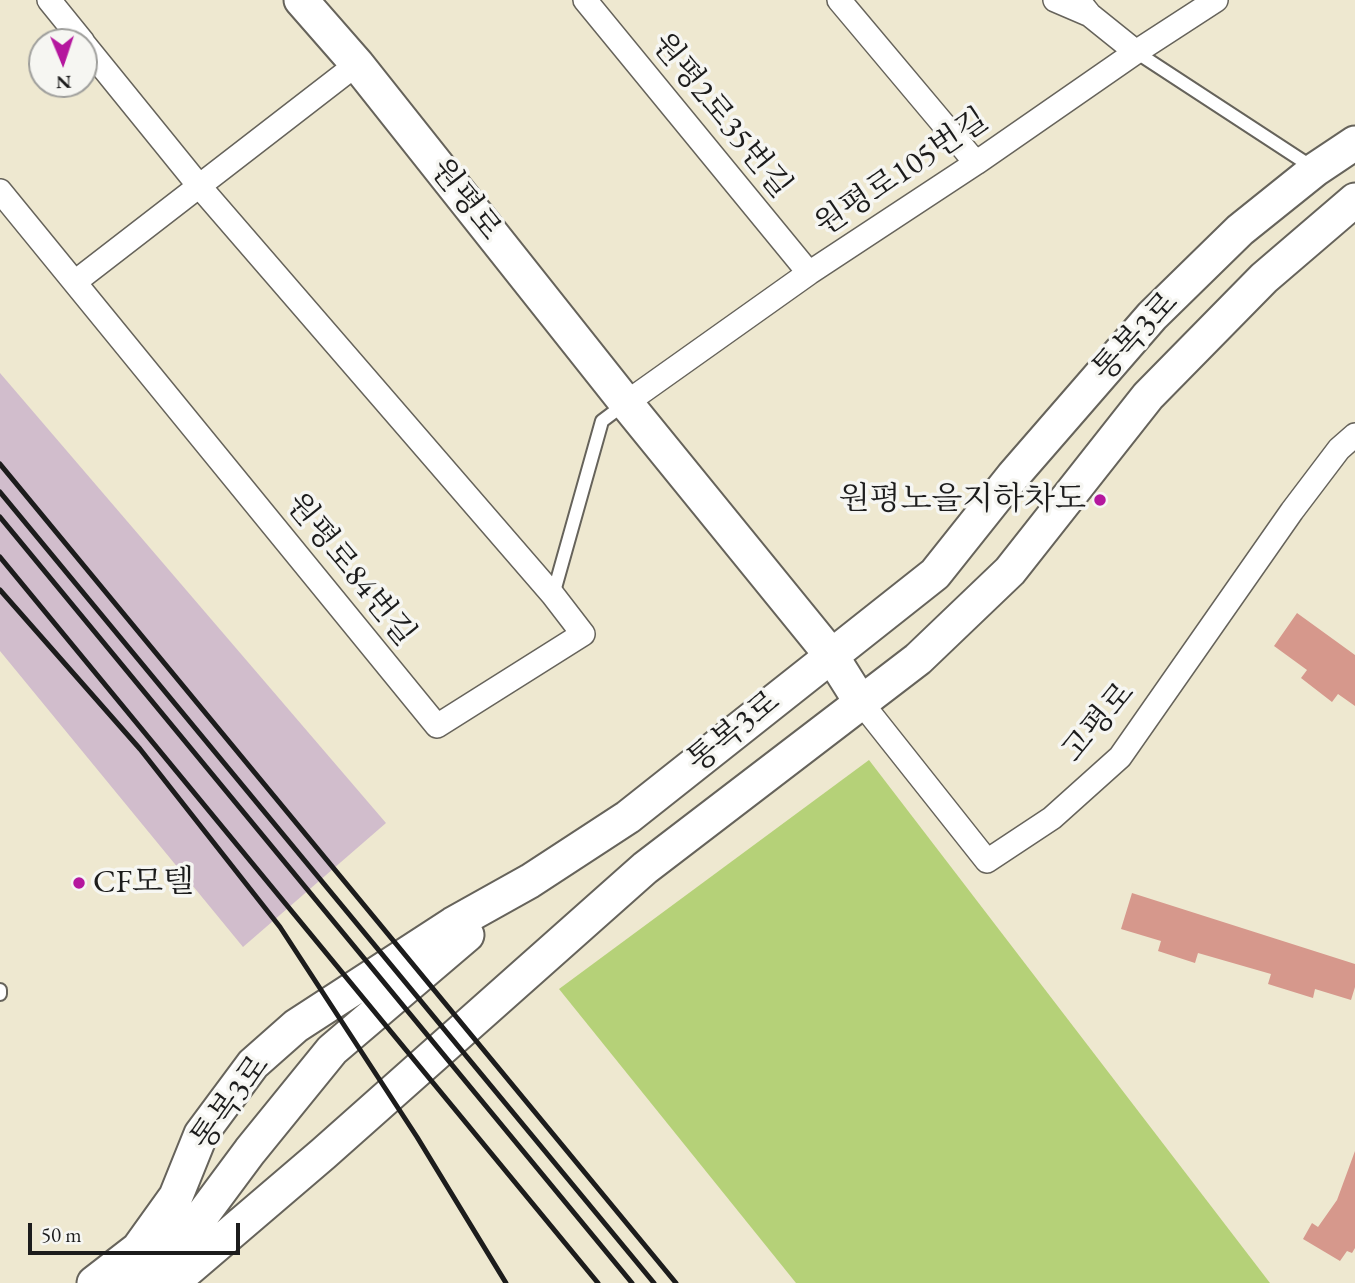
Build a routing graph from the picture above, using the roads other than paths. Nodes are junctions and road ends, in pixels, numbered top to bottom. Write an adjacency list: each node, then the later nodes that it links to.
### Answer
1 (49, 0): 8 (street, 원평로84번길)
2 (301, 0): 11 (street, 원평로)
3 (585, 0): 18 (street, 원평2로35번길)
4 (839, 0): 13 (street)
5 (1055, 0): 7 (street)
6 (1216, 0): 9 (street, 원평로105번길)
7 (1084, 7): 9 (street)
8 (71, 28)
9 (1136, 52): 13 (street, 원평로105번길); 14 (lane)
10 (98, 61): 15 (street, 원평로84번길)
11 (357, 64): 15 (street); 20 (street, 원평로)
12 (1355, 143): 14 (street, 통복3로)
13 (976, 163): 18 (street, 원평로105번길)
14 (1316, 169): 23 (street, 통복3로)
15 (200, 187): 19 (street); 22 (street, 원평로84번길)
16 (0, 191): 19 (street, 원평로84번길)
17 (1355, 200): 24 (street, 통복3로)
18 (809, 273): 20 (street, 원평로105번길)
19 (75, 282): 22 (street, 원평로84번길)
20 (626, 403): 22 (lane); 23 (street, 원평로)
21 (1355, 435): 24 (street, 고평로)
22 (553, 594)
23 (831, 655): 24 (street, 원평로); 25 (street, 통복3로)
24 (860, 701): 28 (street, 통복3로)
25 (530, 881): 26 (street, 통복3로); 27 (street)
26 (94, 1283)
27 (133, 1283)
28 (172, 1283)

